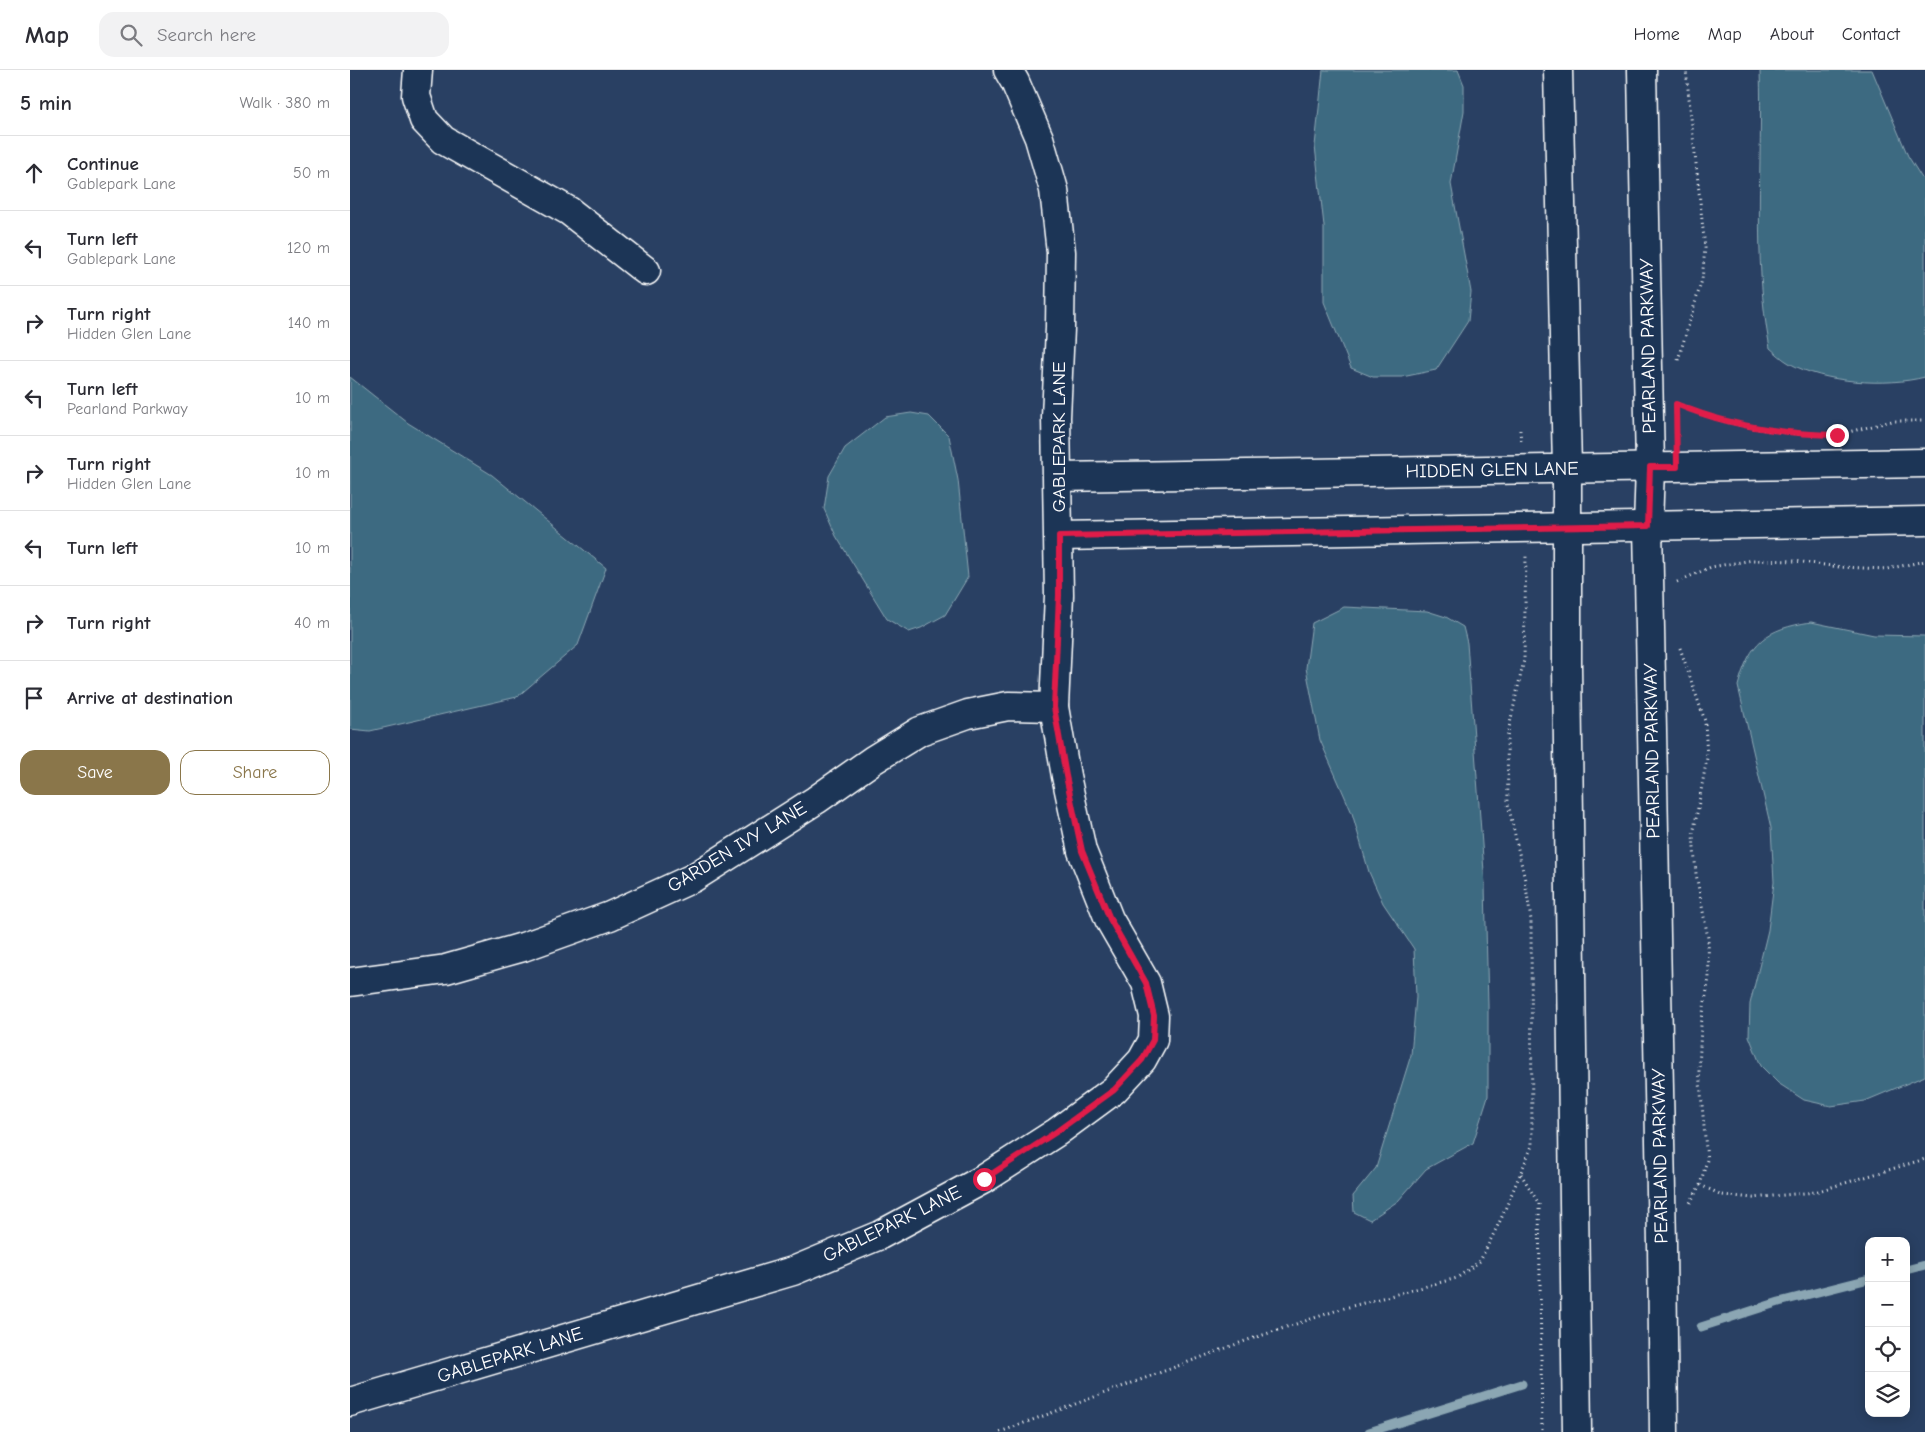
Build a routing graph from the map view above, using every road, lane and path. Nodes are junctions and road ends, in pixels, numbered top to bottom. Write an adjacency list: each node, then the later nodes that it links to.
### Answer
1 (418, 70): 6 (street)
2 (1008, 70): 17 (street, GABLEPARK LANE)
3 (1558, 70): 15 (street)
4 (1642, 70): 14 (street, PEARLAND PARKWAY)
5 (1686, 70): 7 (path)
6 (646, 271)
7 (1676, 364)
8 (1676, 413): 11 (path)
9 (1925, 421): 12 (path)
10 (1520, 430): 16 (path)
11 (1813, 434)
12 (1829, 435)
13 (1925, 463): 14 (street, HIDDEN GLEN LANE)
14 (1650, 467): 15 (street, HIDDEN GLEN LANE); 19 (street, PEARLAND PARKWAY)
15 (1567, 468): 16 (street, HIDDEN GLEN LANE); 20 (street)
16 (1525, 469): 17 (street, HIDDEN GLEN LANE)
17 (1058, 477): 22 (street, GABLEPARK LANE)
18 (1925, 521): 19 (street)
19 (1648, 526): 20 (street); 38 (street, PEARLAND PARKWAY)
20 (1567, 527): 21 (street); 37 (street)
21 (1526, 528): 22 (street); 31 (path)
22 (1059, 536): 28 (street, GABLEPARK LANE)
23 (1925, 561): 25 (path)
24 (1677, 572): 25 (path)
25 (1676, 582): 26 (path)
26 (1677, 591)
27 (1679, 644): 32 (path)
28 (1054, 707): 29 (street, GARDEN IVY LANE); 34 (street, GABLEPARK LANE)
29 (350, 982)
30 (1925, 1159): 32 (path)
31 (1521, 1174): 35 (path); 36 (path)
32 (1700, 1186): 33 (path)
33 (1687, 1209)
34 (350, 1402)
35 (1000, 1432)
36 (1542, 1432)
37 (1577, 1432)
38 (1664, 1432)

